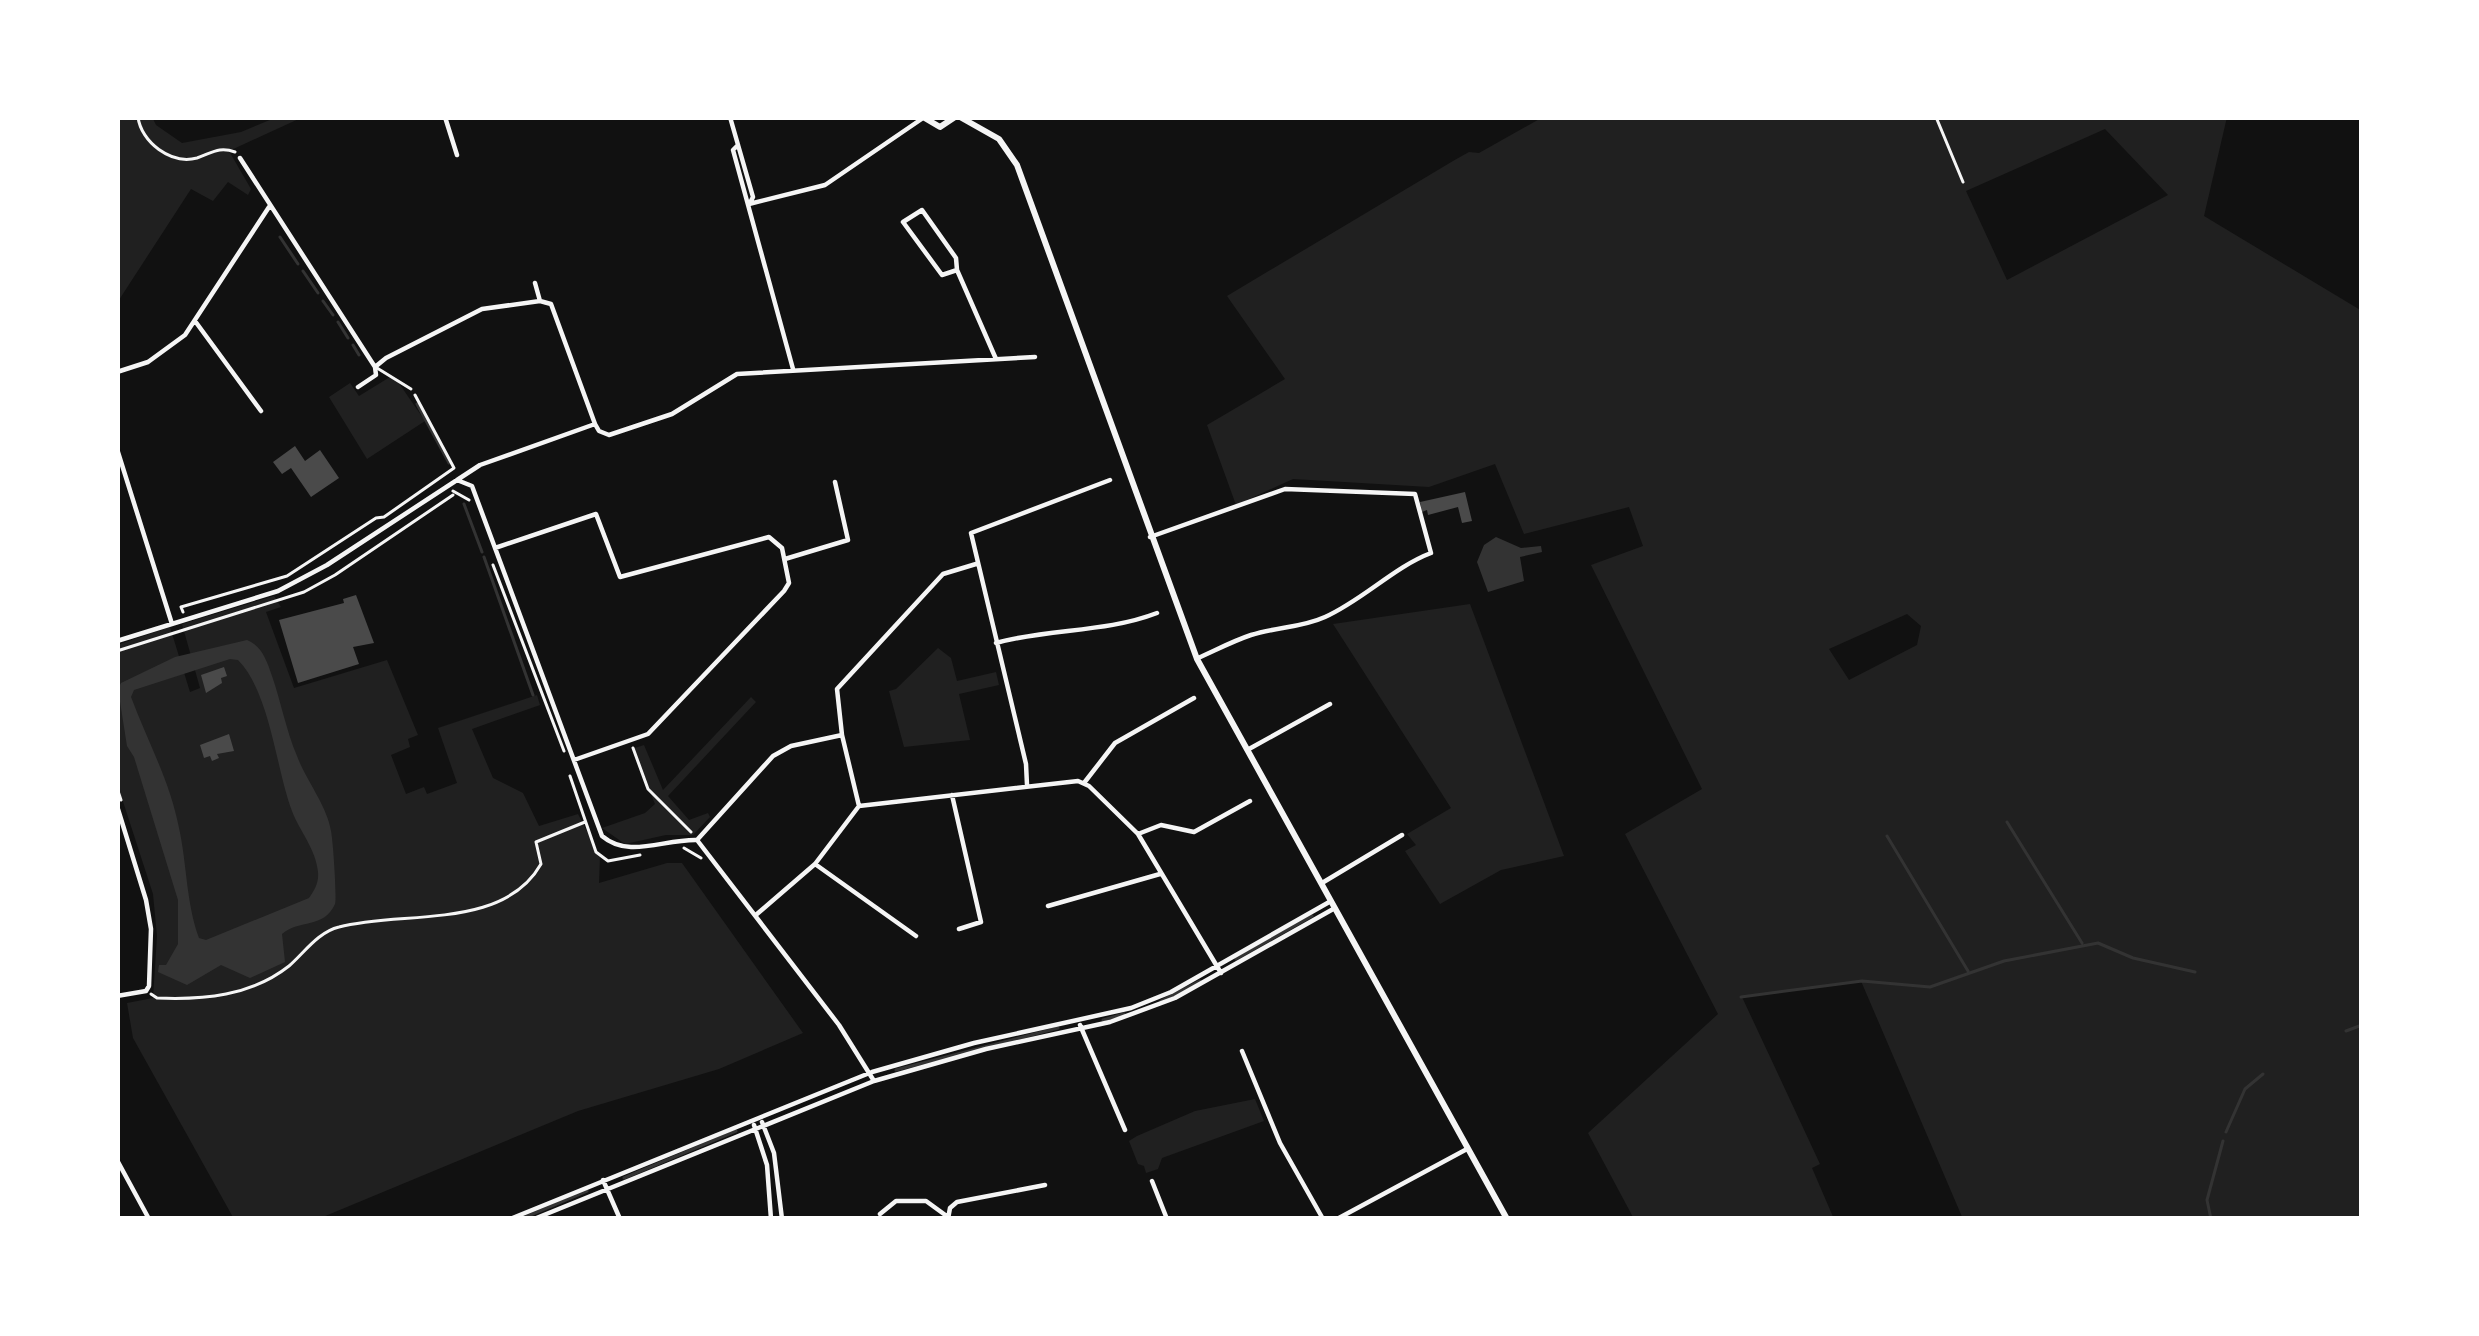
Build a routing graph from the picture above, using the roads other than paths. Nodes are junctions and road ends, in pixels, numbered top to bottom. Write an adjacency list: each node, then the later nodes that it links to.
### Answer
1 (445, 117): 5 (street)
2 (730, 117): 7 (street)
3 (923, 117): 4 (street); 7 (street)
4 (957, 117): 28 (street)
5 (457, 155)
6 (240, 158): 8 (street)
7 (749, 204): 16 (street)
8 (269, 207): 12 (street); 15 (street)
9 (957, 270): 9 (street); 14 (street)
10 (535, 283): 11 (street)
11 (540, 301): 15 (street); 21 (street)
12 (195, 321): 17 (street); 20 (street)
13 (1035, 357): 14 (street)
14 (996, 358): 16 (street)
15 (375, 367): 18 (street); 19 (lane)
16 (793, 369): 21 (street)
17 (117, 372)
18 (358, 387)
19 (411, 388)
20 (261, 411)
21 (595, 424): 24 (street)
22 (117, 449): 23 (street)
23 (126, 478): 26 (street); 33 (street)
24 (458, 480): 29 (street); 33 (street)
25 (1110, 480): 31 (street)
26 (117, 481)
27 (835, 482): 30 (street)
28 (1150, 537): 36 (street); 36 (street)
29 (495, 548): 30 (street); 41 (street)
30 (785, 559): 41 (street)
31 (976, 564): 35 (street); 39 (street)
32 (1157, 613): 35 (street)
33 (172, 624): 34 (street)
34 (117, 641)
35 (996, 643): 43 (street)
36 (1197, 658): 40 (street)
37 (1194, 698): 42 (street)
38 (1330, 704): 40 (street)
39 (842, 735): 47 (street); 50 (street)
40 (1249, 749): 53 (street)
41 (572, 760): 50 (street)
42 (1084, 783): 43 (street); 48 (street)
43 (1027, 785): 44 (street)
44 (952, 795): 47 (street); 57 (street)
45 (1250, 801): 48 (street)
46 (117, 806): 61 (street)
47 (859, 806): 51 (street)
48 (1138, 834): 52 (street)
49 (1402, 836): 53 (street)
50 (697, 840): 56 (street)
51 (815, 864): 56 (street); 58 (street)
52 (1160, 874): 55 (street); 59 (street)
53 (1322, 883): 54 (street)
54 (1333, 904): 59 (street); 60 (street); 71 (street)
55 (1048, 906)
56 (756, 915): 64 (street)
57 (959, 929)
58 (916, 936)
59 (1216, 965): 60 (street); 62 (street)
60 (1221, 973): 62 (street)
61 (117, 996)
62 (1080, 1023): 64 (street); 65 (street); 70 (street)
63 (1242, 1051): 86 (street)
64 (872, 1072): 65 (street); 66 (street)
65 (874, 1082): 68 (street)
66 (760, 1116): 67 (street); 68 (street)
67 (752, 1120): 69 (street); 73 (street)
68 (764, 1124): 69 (street); 84 (street)
69 (755, 1128): 76 (street); 83 (street)
70 (1125, 1130)
71 (1467, 1148): 87 (street); 88 (street)
72 (117, 1160): 79 (street)
73 (603, 1180): 76 (street); 80 (street)
74 (1152, 1181): 85 (street)
75 (1045, 1185): 78 (street)
76 (608, 1189): 81 (street); 82 (street)
77 (880, 1214): 78 (street)
78 (948, 1218)
79 (149, 1219)
80 (510, 1219)
81 (534, 1219)
82 (620, 1219)
83 (771, 1219)
84 (782, 1219)
85 (1167, 1219)
86 (1323, 1219)
87 (1337, 1219)
88 (1507, 1219)

